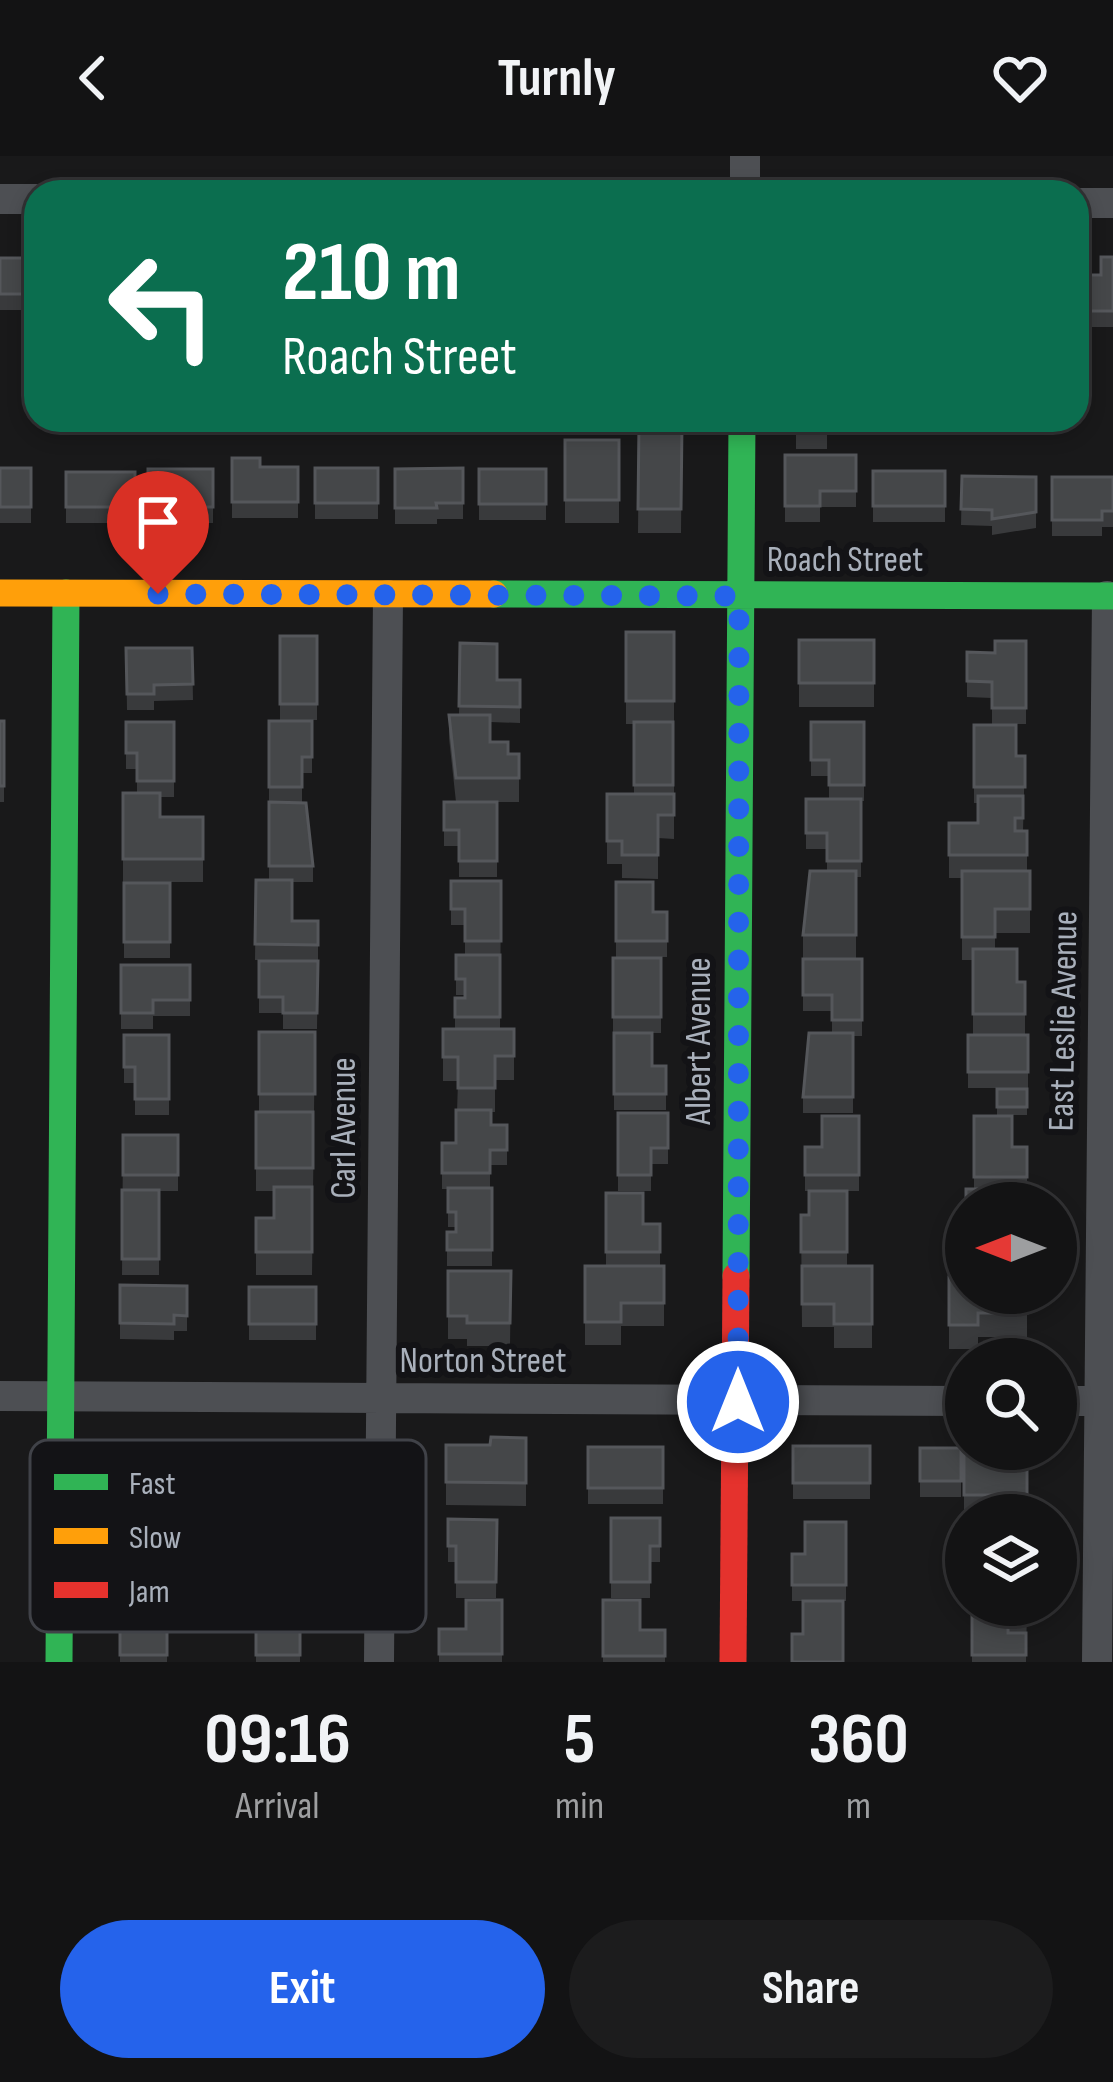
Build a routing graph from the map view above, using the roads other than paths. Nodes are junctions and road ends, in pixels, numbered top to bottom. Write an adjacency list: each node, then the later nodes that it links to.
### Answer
1 (742, 432): 5 (street, Albert Avenue)
2 (0, 593): 3 (street, Roach Street)
3 (66, 593): 4 (street, Roach Street); 8 (street)
4 (388, 595): 5 (street, Roach Street); 10 (street, Carl Avenue)
5 (739, 596): 6 (street, Roach Street); 13 (street, Albert Avenue)
6 (1110, 596): 7 (street, East Leslie Avenue)
7 (1108, 999): 12 (street, East Leslie Avenue)
8 (61, 1395): 9 (street, Norton Street); 10 (street, Norton Street); 14 (street)
9 (0, 1396)
10 (381, 1399): 13 (street, Norton Street); 15 (street, Carl Avenue)
11 (945, 1401): 13 (street, Norton Street)
12 (1106, 1401): 21 (street, East Leslie Avenue)
13 (738, 1402): 20 (street, Albert Avenue)
14 (60, 1440)
15 (381, 1440)
16 (58, 1632): 18 (street)
17 (379, 1632): 19 (street, Carl Avenue)
18 (58, 1662)
19 (379, 1662)
20 (734, 1662)
21 (1097, 1662)

